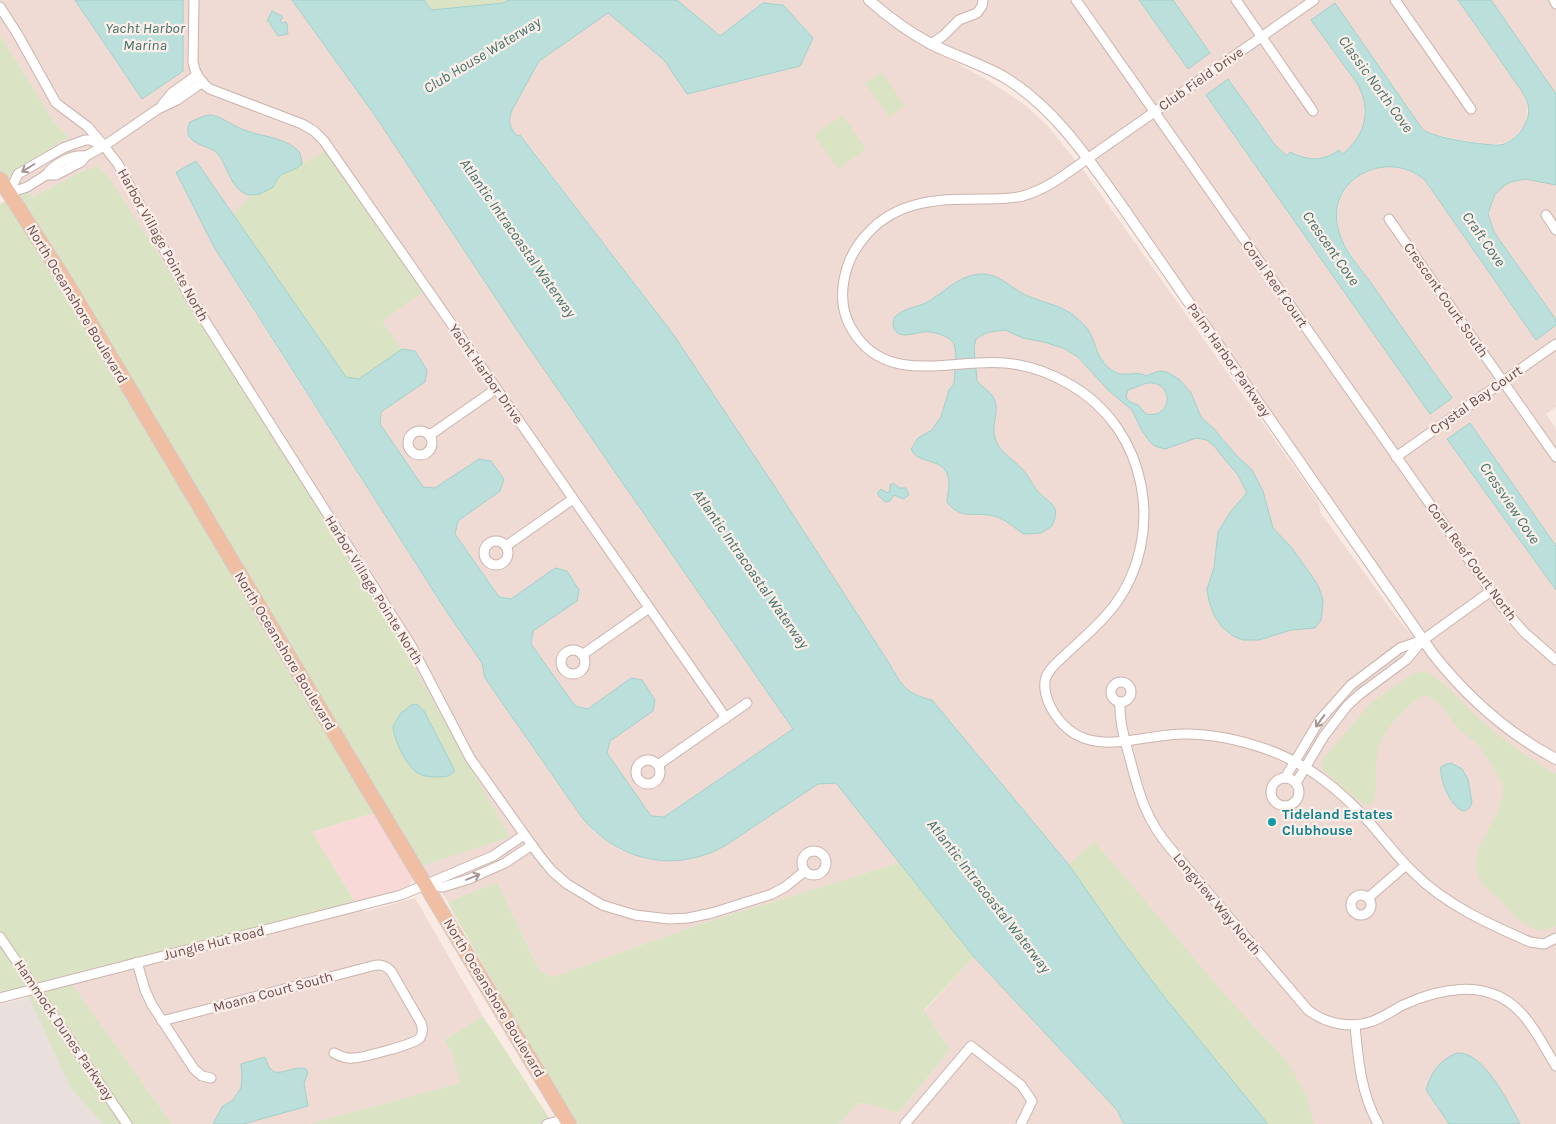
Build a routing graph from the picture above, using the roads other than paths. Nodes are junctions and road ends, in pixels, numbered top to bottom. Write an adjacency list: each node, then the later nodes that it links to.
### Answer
1 (194, 0): 13 (street)
2 (869, 0): 12 (street, Palm Harbor Parkway)
3 (983, 0): 12 (street)
4 (1076, 0): 16 (street, Coral Reef Court)
5 (1236, 0): 11 (street)
6 (1314, 0): 11 (street, Club Field Drive)
7 (1395, 0): 14 (street)
8 (1554, 0): 9 (street)
9 (1556, 4)
10 (0, 7): 17 (street, Harbor Village Pointe North)
11 (1262, 36): 15 (street); 16 (street, Club Field Drive)
12 (931, 44): 20 (street, Palm Harbor Parkway)
13 (200, 78): 17 (street); 31 (street, Yacht Harbor Drive)
14 (1471, 109)
15 (1313, 111)
16 (1154, 112): 20 (street, Club Field Drive); 33 (street, Coral Reef Court)
17 (104, 146): 18 (street); 19 (street); 54 (street, Harbor Village Pointe North)
18 (63, 148): 21 (street); 22 (street)
19 (86, 156): 22 (street); 23 (street)
20 (1088, 158): 39 (street, Palm Harbor Parkway); 47 (street, Club Field Drive)
21 (44, 159): 23 (street); 25 (street, one-way to 25)
22 (69, 159): 23 (street)
23 (48, 172): 25 (street)
24 (0, 179): 25 (main road, North Oceanshore Boulevard)
25 (5, 196): 58 (main road, North Oceanshore Boulevard)
26 (1546, 215): 28 (street)
27 (1389, 218): 30 (street, Crescent Court South)
28 (1556, 230)
29 (1556, 344): 30 (street, Crystal Bay Court)
30 (1503, 381): 33 (street, Crystal Bay Court); 34 (street, Crescent Court South)
31 (496, 389): 32 (street); 35 (street, Yacht Harbor Drive)
32 (430, 436)
33 (1396, 457): 37 (street, Coral Reef Court North)
34 (1556, 457)
35 (573, 499): 36 (street); 38 (street, Yacht Harbor Drive)
36 (506, 546)
37 (1491, 591): 39 (street); 41 (street, Coral Reef Court North)
38 (650, 608): 40 (street); 46 (street, Yacht Harbor Drive)
39 (1423, 640): 42 (street); 43 (street); 48 (street, Palm Harbor Parkway)
40 (582, 655)
41 (1556, 660)
42 (1378, 664): 43 (street); 49 (street, one-way to 49)
43 (1386, 675): 51 (street)
44 (1120, 702): 47 (street, Longview Way North)
45 (748, 703): 46 (street)
46 (726, 718): 50 (street)
47 (1125, 741): 49 (street, Club Field Drive); 66 (street, Longview Way North)
48 (1556, 759)
49 (1295, 761): 51 (street, Club Field Drive); 52 (street)
50 (658, 765)
51 (1306, 767): 53 (street); 56 (street, Club Field Drive)
52 (1285, 778): 53 (street); 53 (street)
53 (1296, 783)
54 (524, 835): 55 (street, Harbor Village Pointe North); 58 (street, Jungle Hut Road)
55 (532, 845): 57 (street, Harbor Village Pointe North); 58 (street, one-way to 55)
56 (1406, 865): 59 (street); 61 (street, Club Field Drive)
57 (805, 871)
58 (426, 885): 62 (street, Jungle Hut Road); 70 (main road, North Oceanshore Boulevard)
59 (1368, 898)
60 (0, 937): 63 (street, Hammock Dunes Parkway)
61 (1556, 938)
62 (137, 962): 63 (street, Jungle Hut Road); 65 (street)
63 (35, 988): 64 (street, Jungle Hut Road); 71 (street, Hammock Dunes Parkway)
64 (0, 998)
65 (162, 1022): 67 (street, Moana Court South); 69 (street)
66 (1355, 1025): 68 (street, Longview Way North); 75 (street)
67 (334, 1053)
68 (1556, 1066)
69 (212, 1078)
70 (568, 1122): 72 (street)
71 (128, 1124)
72 (547, 1124)
73 (905, 1124): 74 (street)
74 (1021, 1124)
75 (1378, 1124)

